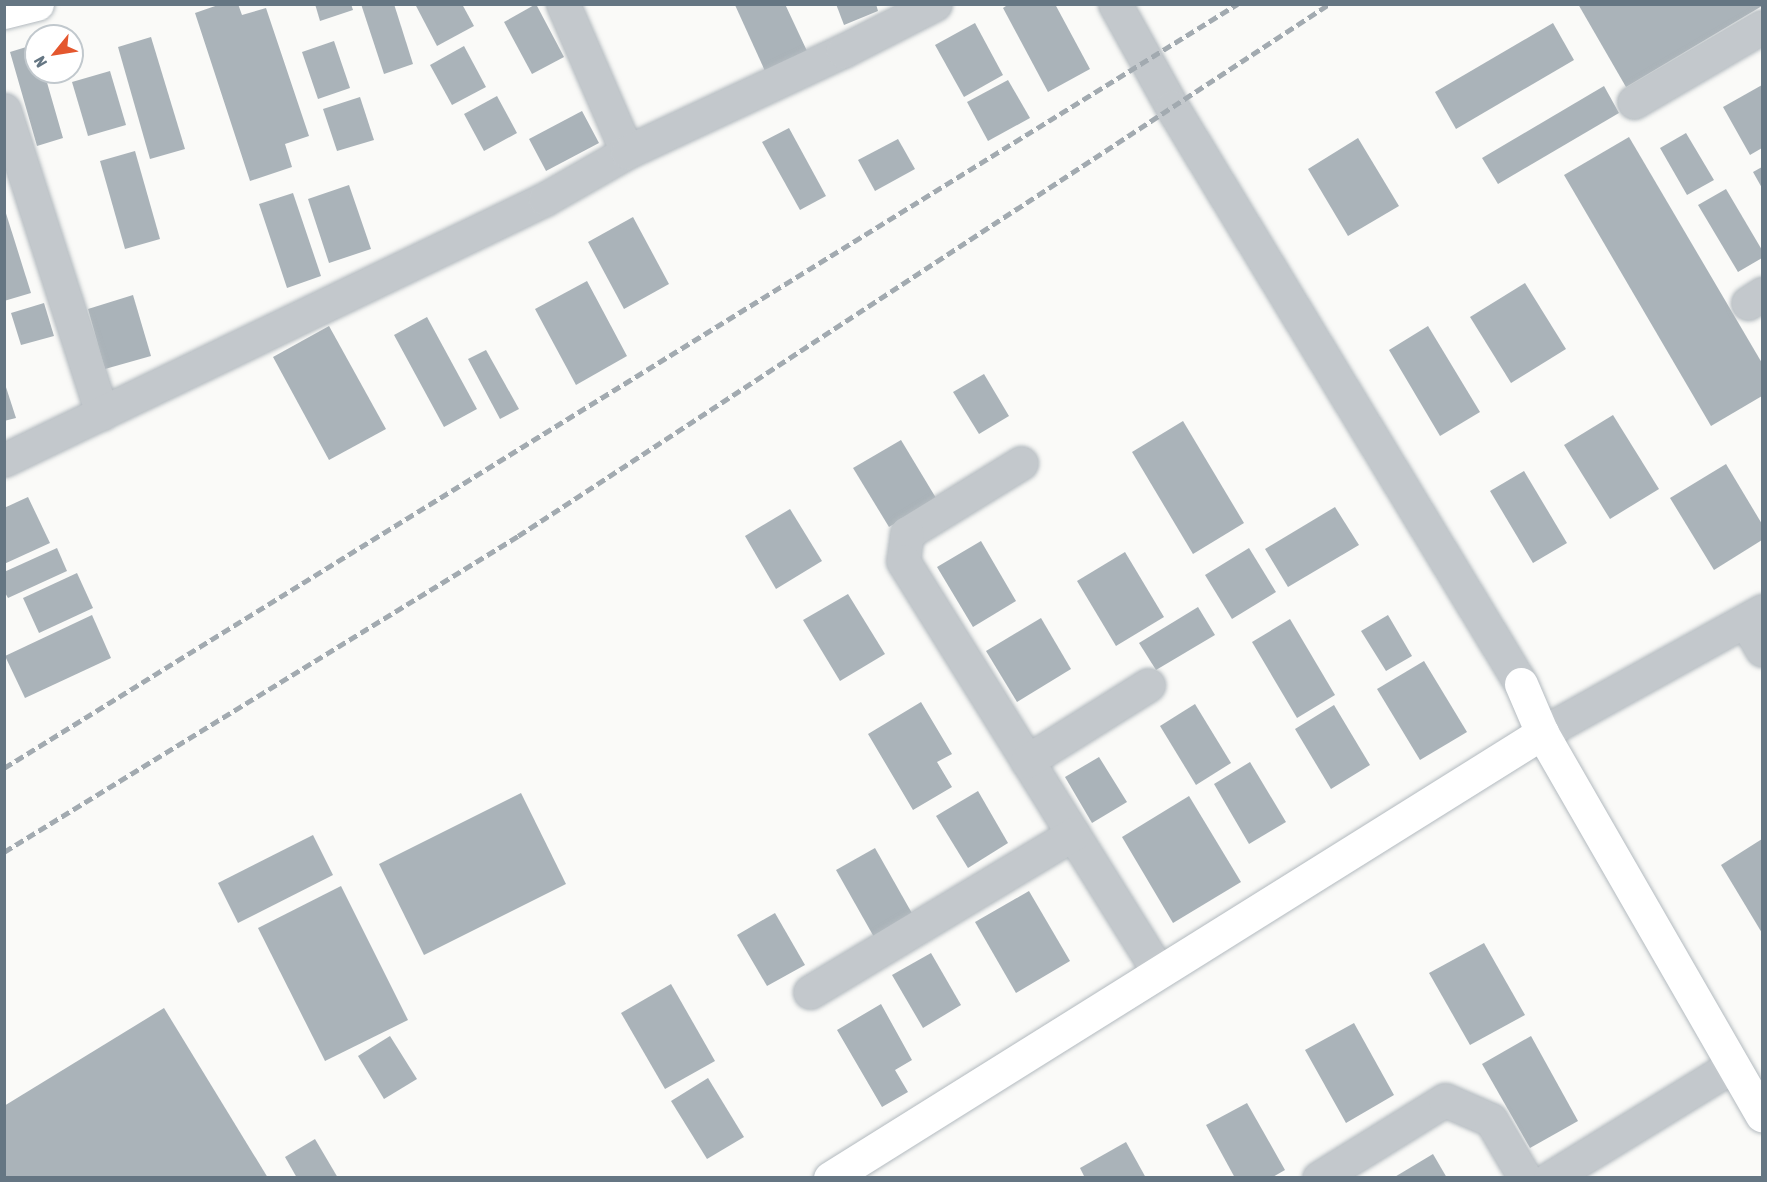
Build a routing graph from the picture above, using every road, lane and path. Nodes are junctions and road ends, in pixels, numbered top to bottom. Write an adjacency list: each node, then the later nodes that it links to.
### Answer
1 (37, 4): 5 (street)
2 (563, 4): 9 (street)
3 (935, 4): 9 (street)
4 (1115, 4): 16 (street)
5 (4, 12)
6 (1762, 27): 7 (street)
7 (1634, 102)
8 (4, 110): 10 (street)
9 (627, 152): 10 (street)
10 (102, 414): 11 (street)
11 (4, 460)
12 (1021, 464): 17 (street)
13 (1754, 617): 14 (street); 16 (street)
14 (1762, 651)
15 (1148, 685): 17 (street)
16 (1542, 733): 19 (street); 21 (street)
17 (1027, 761): 18 (street)
18 (1073, 834): 19 (street); 20 (street)
19 (1158, 971): 23 (street)
20 (810, 992)
21 (1732, 1066): 22 (street); 26 (street)
22 (1762, 1115)
23 (830, 1178)
24 (1319, 1178): 25 (street)
25 (1525, 1178)
26 (1550, 1178)

